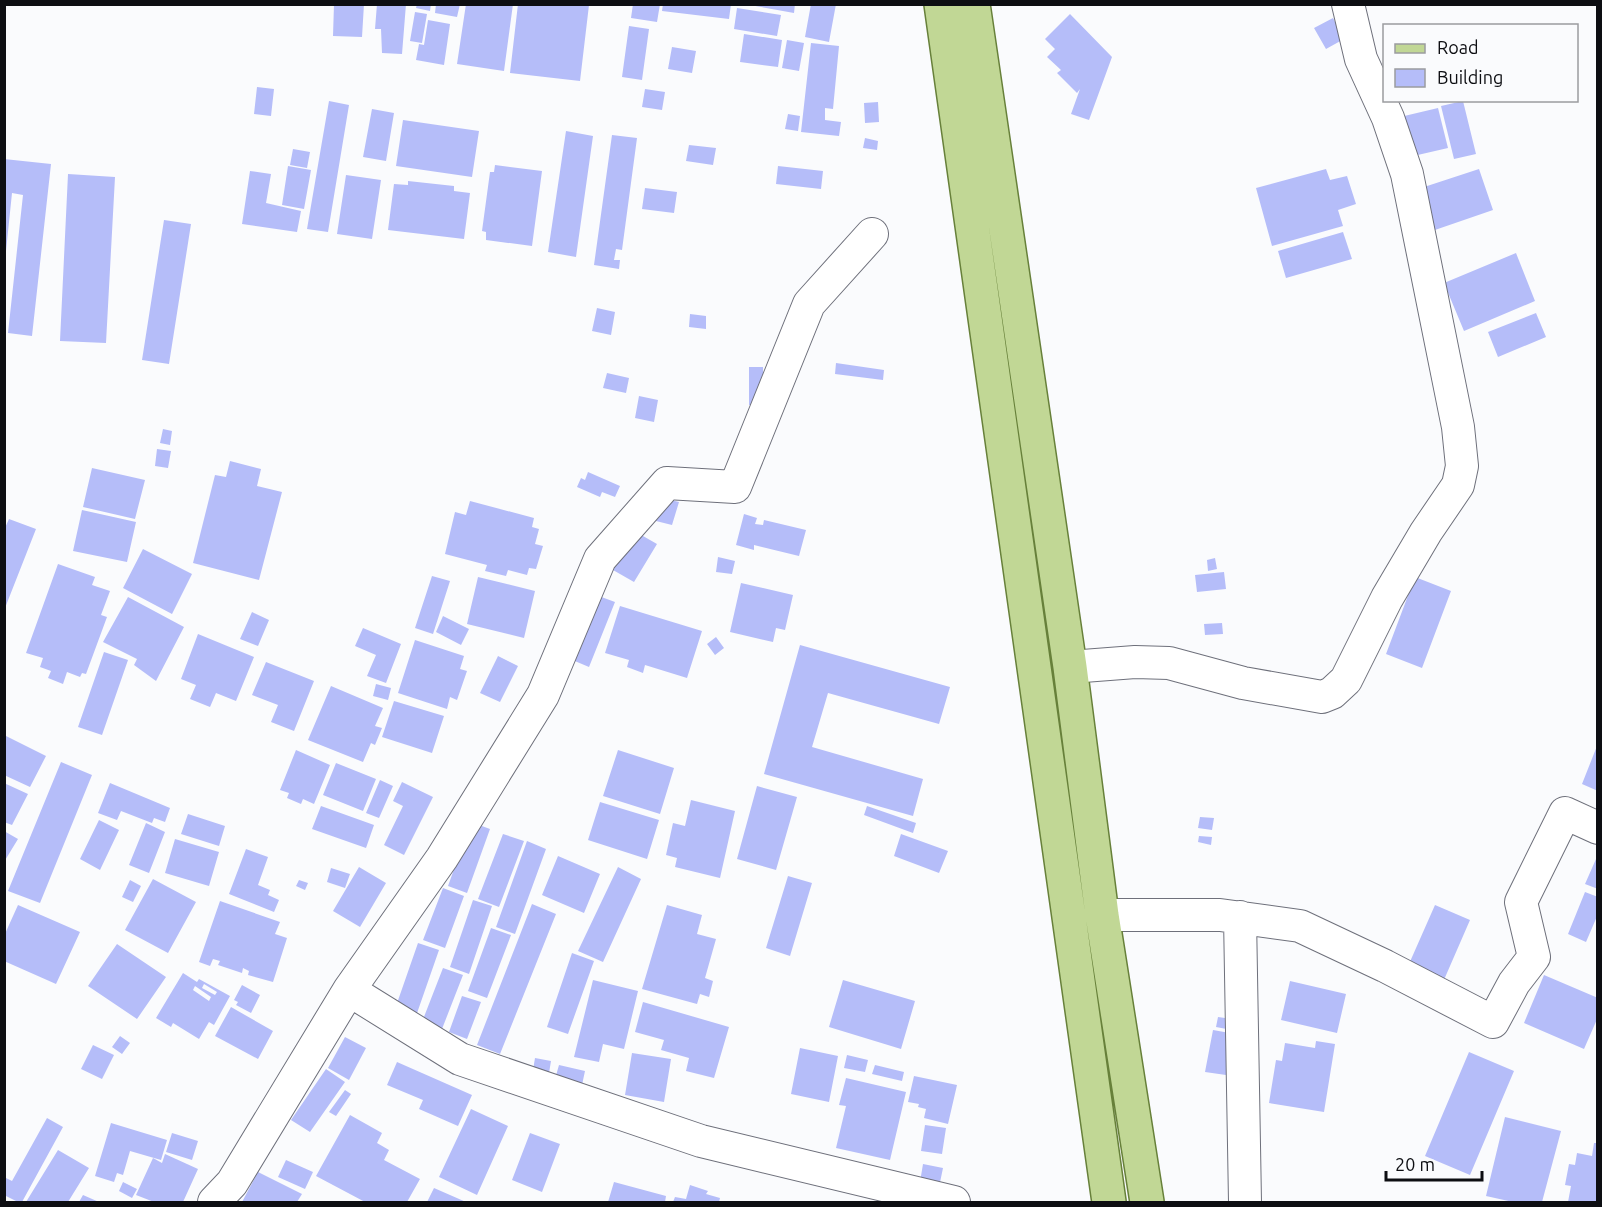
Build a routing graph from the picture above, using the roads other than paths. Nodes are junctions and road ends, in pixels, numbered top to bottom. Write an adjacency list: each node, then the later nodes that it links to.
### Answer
1 (941, 4): 12 (main road)
2 (973, 4): 5 (main road)
3 (1348, 4): 5 (street)
4 (872, 234): 9 (street)
5 (1070, 667): 7 (main road)
6 (1598, 828): 8 (street)
7 (1102, 915): 8 (street); 13 (main road)
8 (1240, 917): 14 (street)
9 (349, 990): 10 (street); 11 (street)
10 (214, 1203)
11 (954, 1203)
12 (1109, 1203)
13 (1147, 1203)
14 (1245, 1203)

